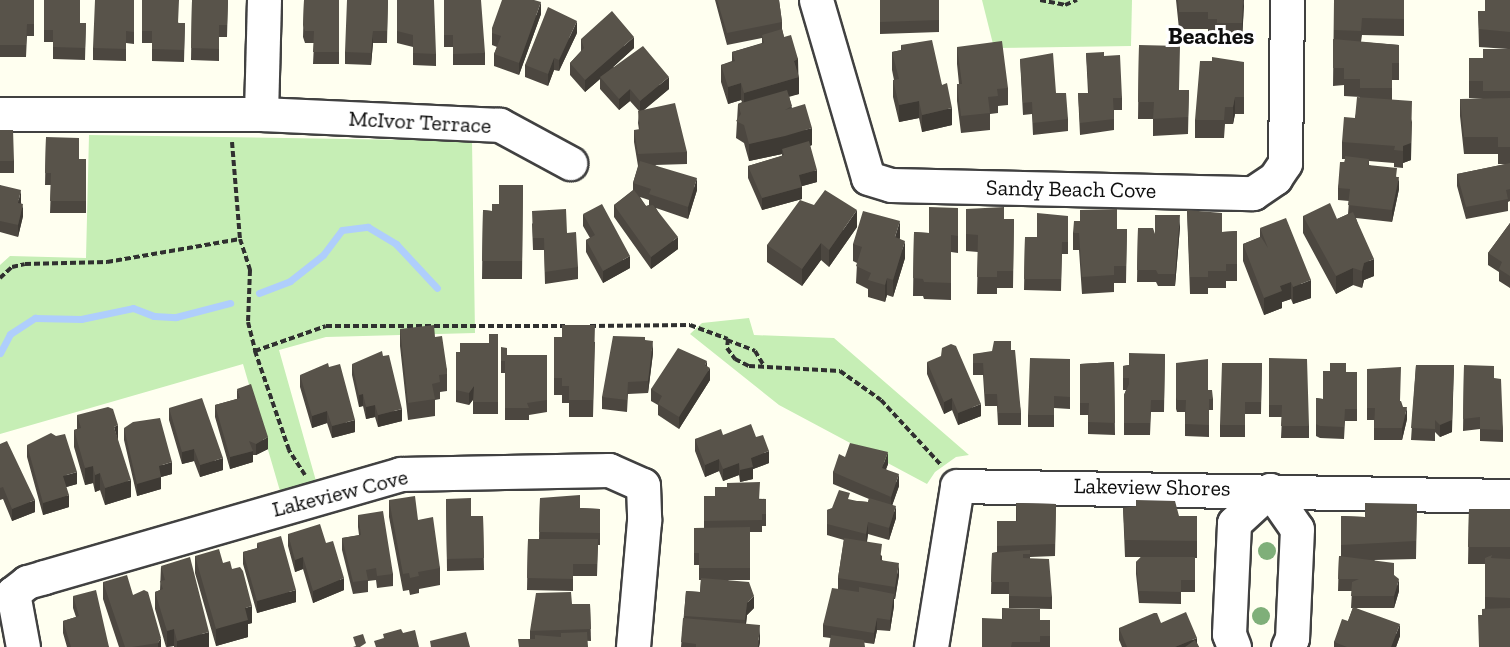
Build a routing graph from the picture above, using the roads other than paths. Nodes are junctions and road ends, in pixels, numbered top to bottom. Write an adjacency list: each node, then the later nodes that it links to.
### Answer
1 (264, 0): 5 (street)
2 (816, 0): 3 (street, Sandy Beach Cove)
3 (1287, 0)
4 (0, 114): 5 (street, McIvor Terrace)
5 (261, 114): 6 (street, McIvor Terrace)
6 (570, 163)
7 (1270, 490): 8 (street, Lakeview Shores); 11 (street, Lakeview Shores); 12 (street); 13 (street)
8 (1510, 496)
9 (23, 647): 10 (street, Lakeview Cove)
10 (633, 647)
11 (931, 647)
12 (1234, 647)
13 (1288, 647)

